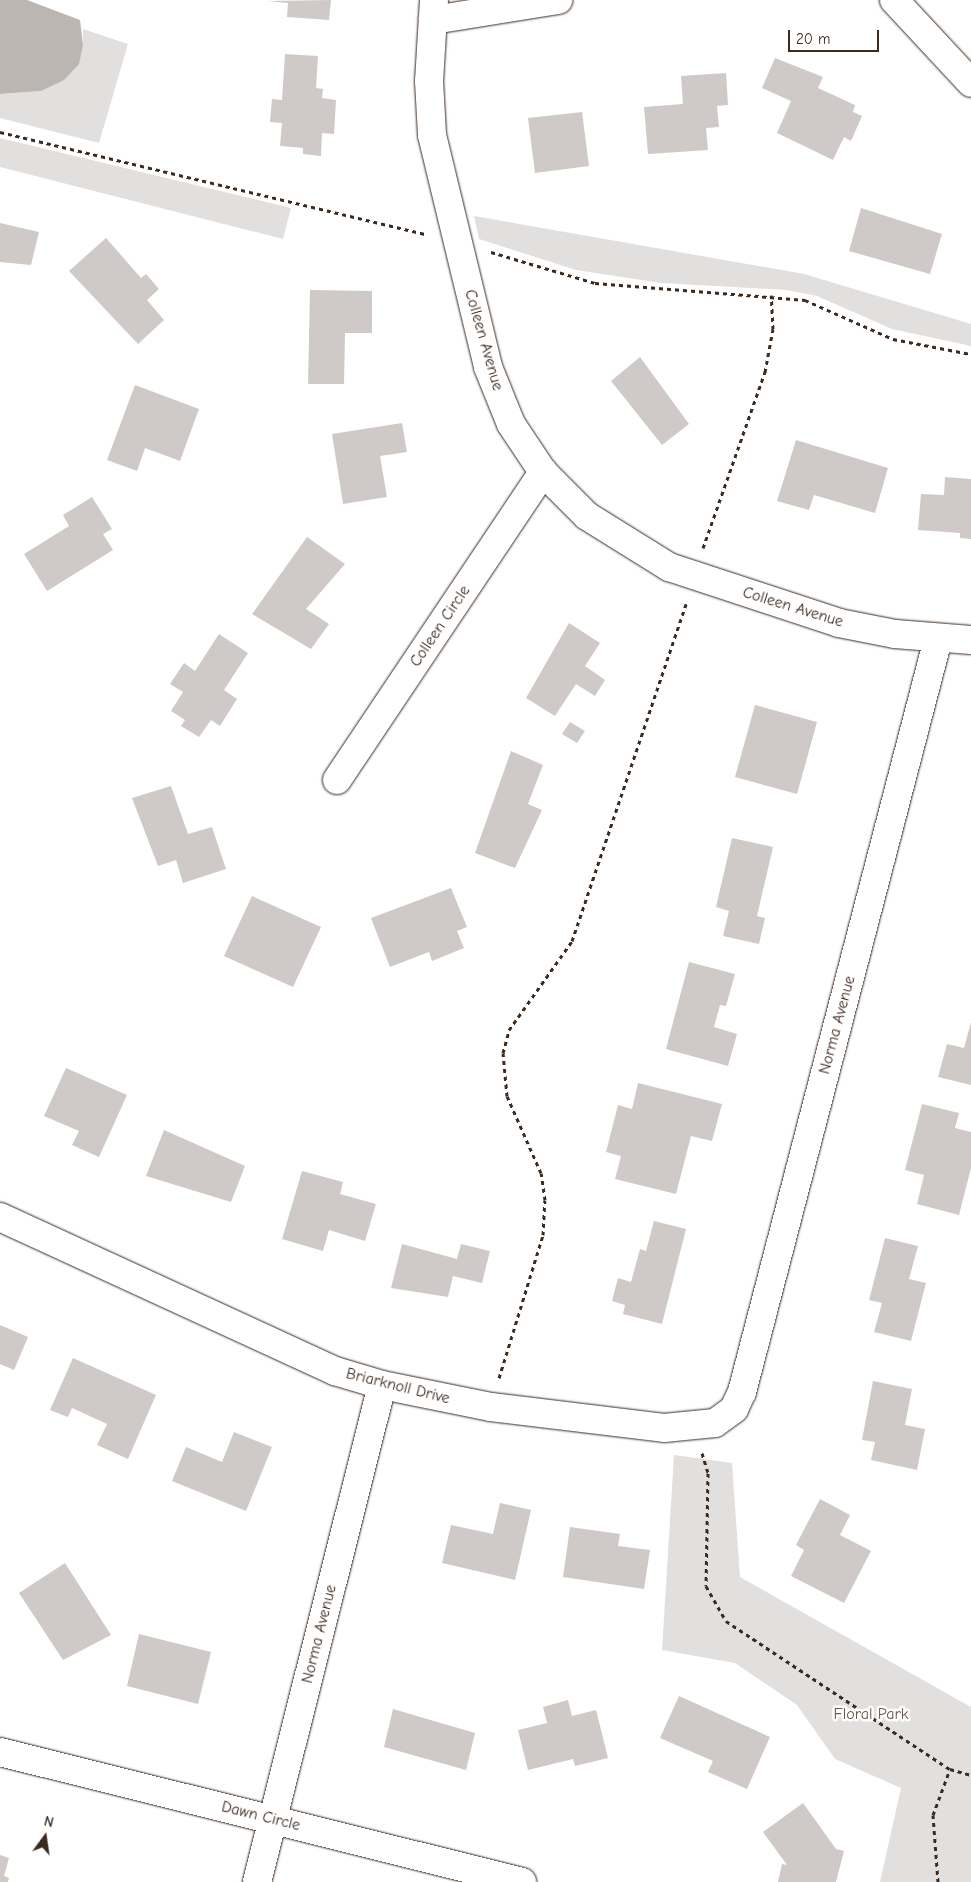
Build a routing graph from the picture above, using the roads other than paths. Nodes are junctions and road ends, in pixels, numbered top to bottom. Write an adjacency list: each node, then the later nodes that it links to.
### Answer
1 (558, 0): 3 (street)
2 (894, 0): 4 (street)
3 (433, 10): 5 (street, Colleen Avenue)
4 (971, 83)
5 (543, 472): 6 (street, Colleen Avenue); 8 (street, Colleen Circle)
6 (938, 639): 7 (street, Colleen Avenue); 11 (street, Norma Avenue)
7 (971, 640)
8 (337, 780)
9 (0, 1217): 10 (street, Briarknoll Drive)
10 (382, 1386): 11 (street, Briarknoll Drive); 13 (street, Norma Avenue)
11 (734, 1409)
12 (0, 1752): 13 (street, Dawn Circle)
13 (272, 1818): 14 (street, Norma Avenue); 15 (street, Dawn Circle)
14 (257, 1882)
15 (522, 1882)

